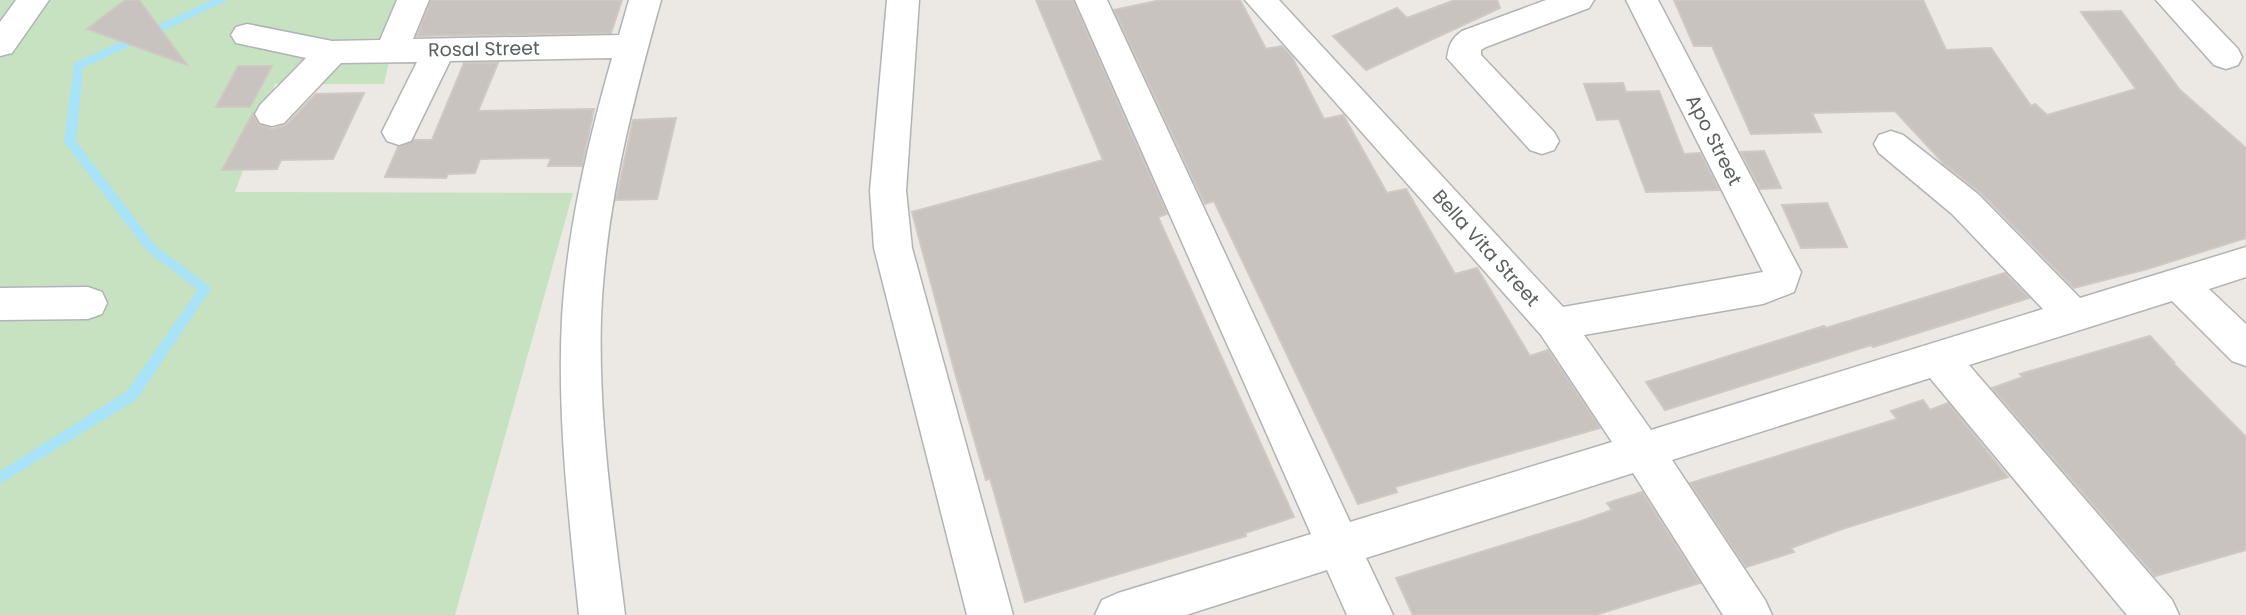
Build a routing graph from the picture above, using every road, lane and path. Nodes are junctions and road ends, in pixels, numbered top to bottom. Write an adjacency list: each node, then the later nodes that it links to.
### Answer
1 (33, 0): 11 (street)
2 (413, 0): 13 (street, Rosal Street)
3 (645, 0): 15 (street)
4 (903, 0): 33 (street)
5 (1091, 0): 31 (street)
6 (1261, 0): 27 (street, Bella Vita Street)
7 (1578, 0): 19 (street)
8 (1642, 0): 22 (street, Apo Street)
9 (2172, 0): 16 (street)
10 (247, 35): 14 (street)
11 (0, 45)
12 (439, 50): 13 (street, Rosal Street); 15 (street, Rosal Street); 18 (street)
13 (392, 51): 14 (street)
14 (332, 52): 17 (street)
15 (630, 53): 32 (street)
16 (2226, 57)
17 (272, 114)
18 (400, 132)
19 (1542, 141)
20 (1891, 144): 26 (street)
21 (2246, 262): 23 (street)
22 (1781, 281): 27 (street, Bella Vita Street)
23 (2179, 283): 26 (street); 28 (street)
24 (88, 303): 25 (street)
25 (0, 304)
26 (2073, 316): 29 (street)
27 (1555, 324): 30 (street)
28 (2246, 349)
29 (1938, 358): 30 (street); 37 (street)
30 (1642, 451): 31 (street); 36 (street)
31 (1339, 546): 34 (street); 35 (street)
32 (602, 615)
33 (990, 615)
34 (1118, 615)
35 (1370, 615)
36 (1749, 615)
37 (2156, 615)

